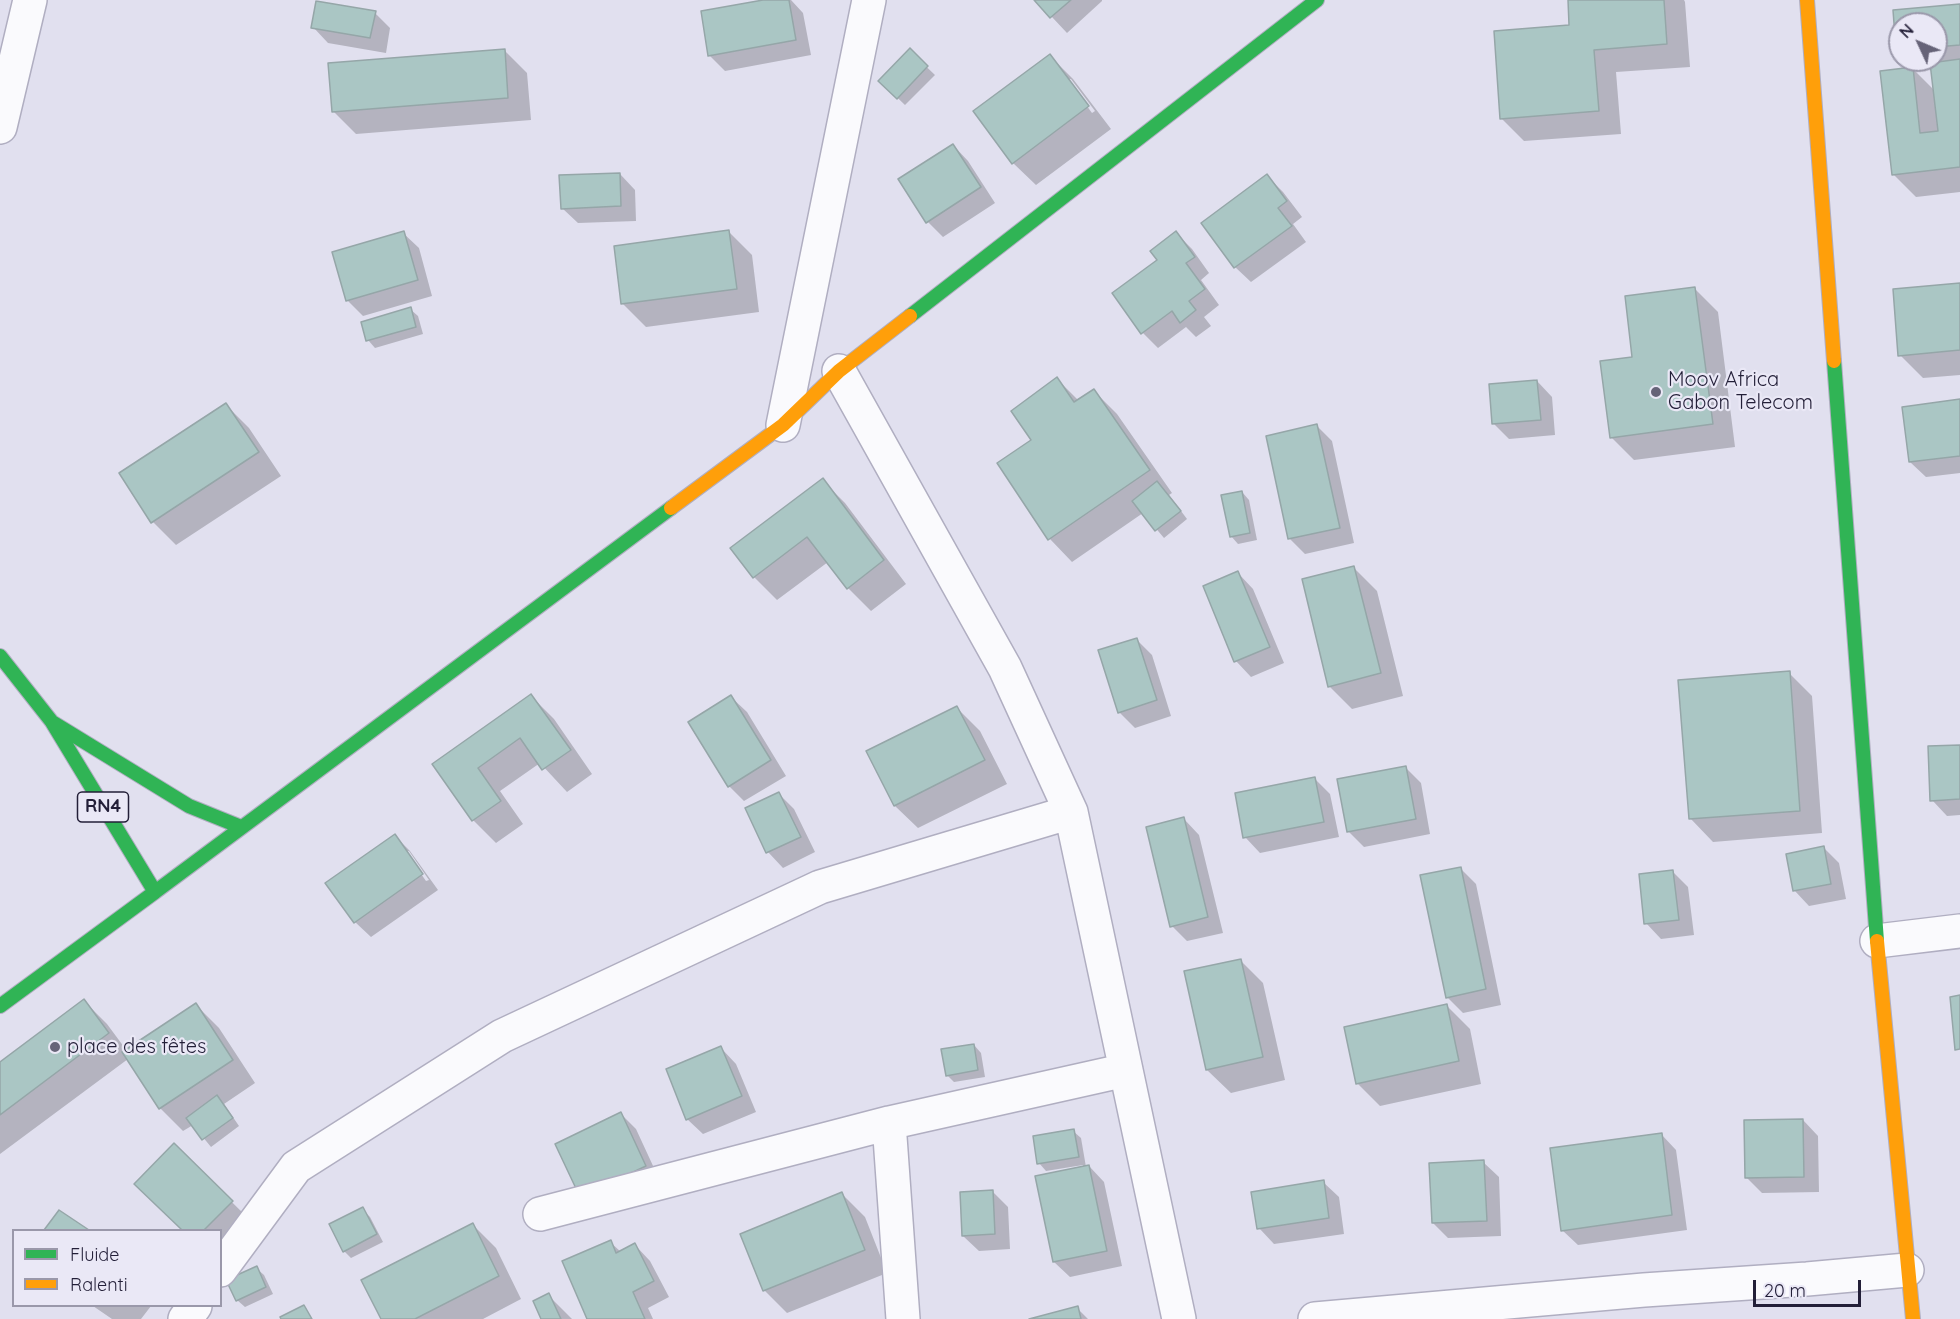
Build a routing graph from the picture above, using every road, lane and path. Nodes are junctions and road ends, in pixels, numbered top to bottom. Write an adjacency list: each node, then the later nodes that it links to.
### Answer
1 (30, 0): 5 (street)
2 (869, 0): 7 (street)
3 (1317, 0): 6 (main road)
4 (1807, 0): 14 (main road)
5 (0, 127)
6 (839, 371): 7 (main road); 10 (street)
7 (783, 425): 11 (main road)
8 (0, 656): 9 (main road, RN4)
9 (52, 722): 11 (main road); 12 (main road, RN4)
10 (1071, 813): 16 (street); 19 (street)
11 (241, 827): 12 (main road)
12 (155, 892): 15 (main road)
13 (1960, 932): 14 (street)
14 (1877, 941): 20 (main road)
15 (0, 1006)
16 (1126, 1070): 17 (street); 22 (street)
17 (889, 1123): 18 (street); 21 (street)
18 (540, 1214)
19 (222, 1267)
20 (1907, 1270): 23 (street); 24 (main road)
21 (903, 1319)
22 (1179, 1319)
23 (1315, 1319)
24 (1913, 1319)

